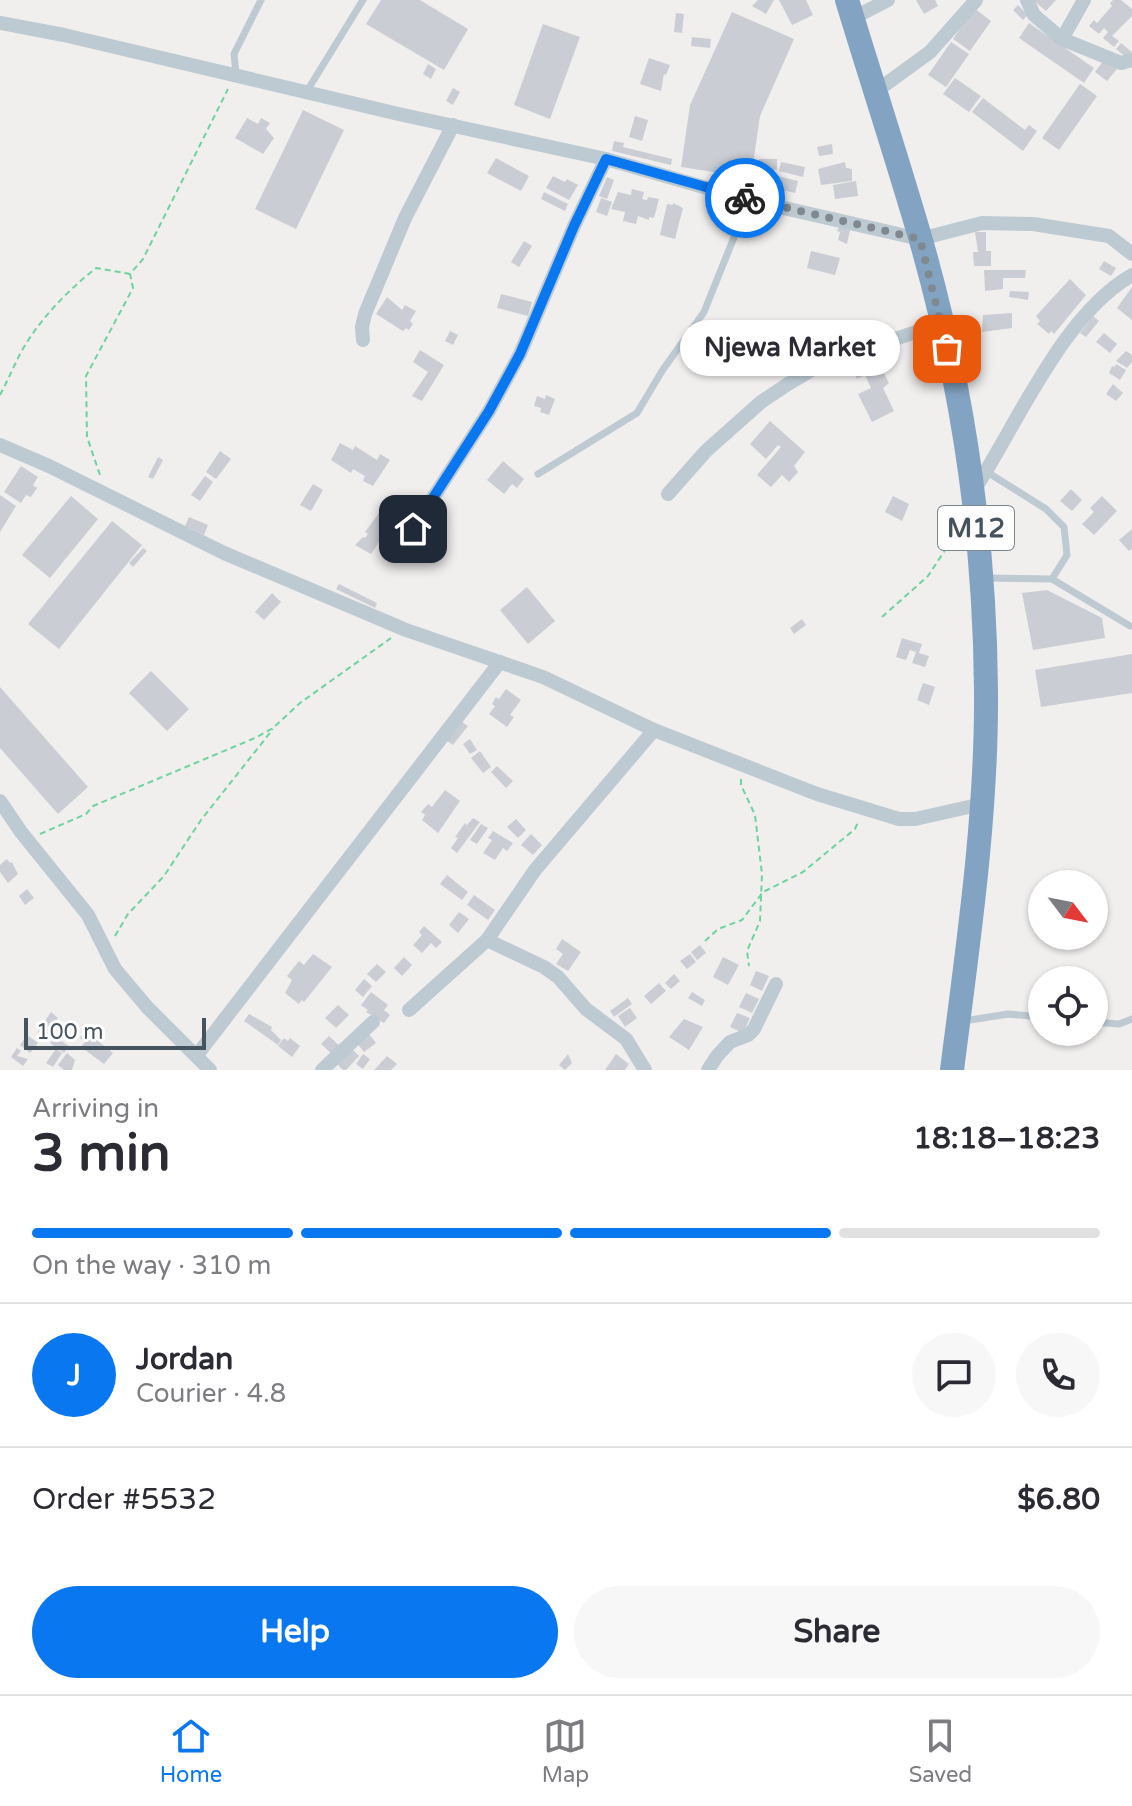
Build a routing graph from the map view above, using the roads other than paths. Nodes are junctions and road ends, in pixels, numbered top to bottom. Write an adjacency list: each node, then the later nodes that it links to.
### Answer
1 (261, 0): 11 (lane)
2 (363, 0): 13 (lane)
3 (888, 0): 7 (street)
4 (976, 0): 12 (street)
5 (1027, 0): 9 (street)
6 (1084, 0): 9 (street)
7 (850, 9): 12 (highway, M12)
8 (0, 23): 11 (street)
9 (1062, 39): 10 (street)
10 (1132, 60)
11 (236, 74): 13 (street)
12 (875, 92): 17 (highway, M12)
13 (306, 93): 14 (street)
14 (453, 125): 15 (street); 21 (street)
15 (606, 159): 16 (street); 27 (street)
16 (749, 200): 17 (street); 24 (lane)
17 (920, 239): 18 (street); 20 (highway, M12)
18 (1132, 254)
19 (1132, 275): 23 (street)
20 (942, 323): 25 (street); 26 (highway, M12)
21 (363, 340)
22 (0, 445): 31 (street)
23 (987, 472): 26 (street); 29 (lane)
24 (538, 474)
25 (668, 494)
26 (973, 500): 28 (highway, M12)
27 (413, 529)
28 (981, 577): 29 (lane); 34 (highway, M12)
29 (1052, 579): 30 (lane)
30 (1130, 626)
31 (500, 662): 32 (street); 43 (street)
32 (654, 730): 34 (street); 35 (street)
33 (0, 801): 43 (street)
34 (982, 804): 40 (highway, M12)
35 (487, 940): 37 (street); 46 (street)
36 (776, 984): 47 (street)
37 (409, 1010)
38 (1028, 1016): 40 (lane)
39 (1132, 1019): 42 (lane)
40 (958, 1021): 48 (highway, M12)
41 (373, 1022): 45 (street)
42 (1108, 1023)
43 (197, 1055): 44 (street)
44 (210, 1070)
45 (322, 1070)
46 (645, 1070)
47 (708, 1070)
48 (952, 1070)

